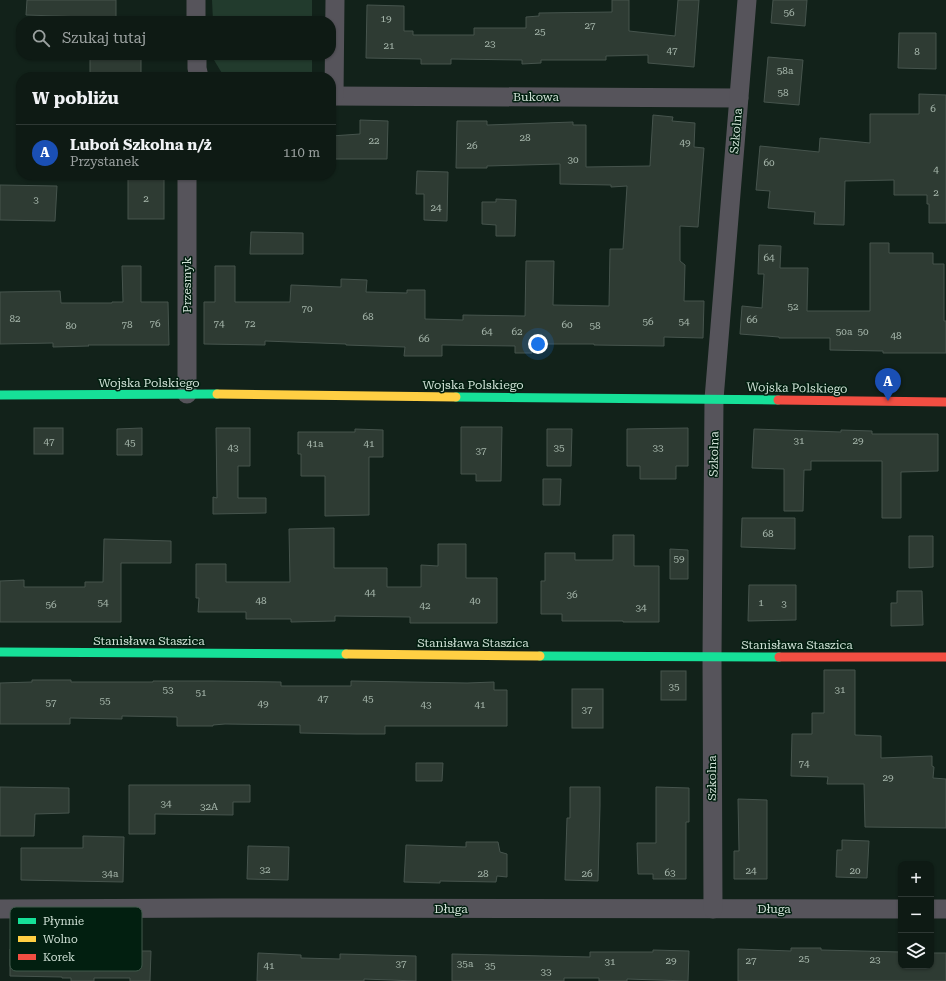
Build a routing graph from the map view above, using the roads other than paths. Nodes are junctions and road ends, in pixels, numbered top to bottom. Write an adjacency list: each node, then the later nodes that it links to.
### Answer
1 (196, 0): 4 (street)
2 (335, 0): 5 (street, Bukowa)
3 (747, 0): 11 (street, Szkolna)
4 (196, 16)
5 (334, 16)
6 (197, 60): 8 (street)
7 (333, 60): 9 (street, Bukowa)
8 (198, 72)
9 (333, 72)
10 (336, 96): 11 (street, Bukowa)
11 (739, 98): 15 (street, Szkolna)
12 (187, 180): 13 (street, Przesmyk)
13 (187, 394): 14 (street, Wojska Polskiego); 15 (street, Wojska Polskiego)
14 (0, 395)
15 (714, 399): 16 (street, Wojska Polskiego); 18 (street, Szkolna)
16 (946, 402)
17 (0, 652): 18 (street, Stanisława Staszica)
18 (712, 657): 19 (street, Stanisława Staszica); 21 (street, Szkolna)
19 (946, 657)
20 (142, 908): 21 (street, Długa)
21 (713, 909): 22 (street, Długa)
22 (898, 909)
23 (934, 909): 24 (street)
24 (946, 909)

